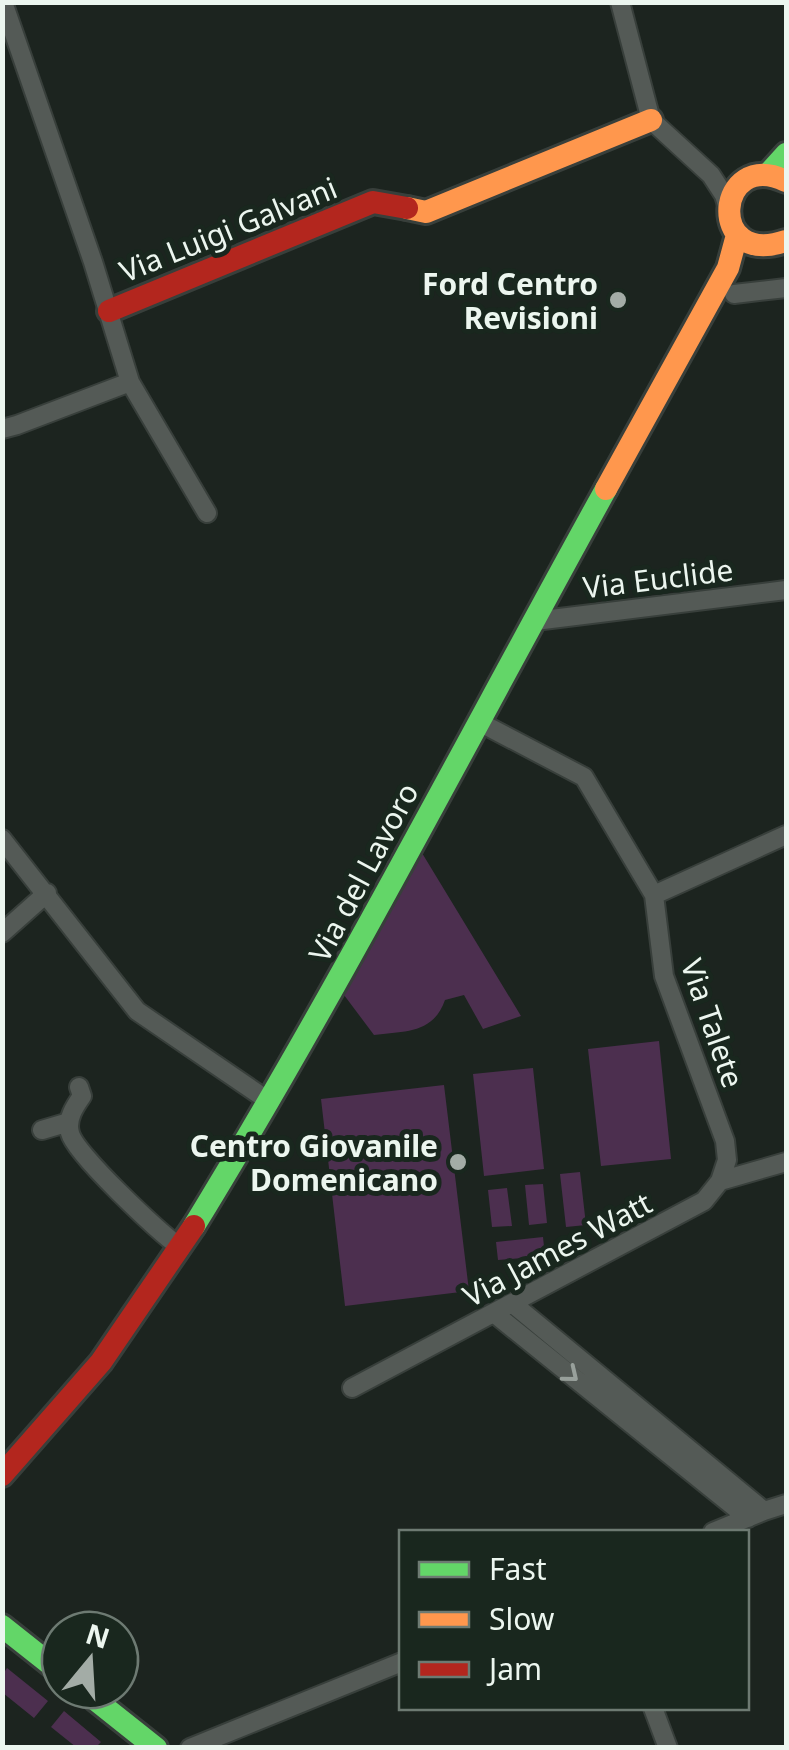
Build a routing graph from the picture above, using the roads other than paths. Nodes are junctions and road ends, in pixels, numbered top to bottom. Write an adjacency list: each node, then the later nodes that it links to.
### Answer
1 (4, 2): 12 (street)
2 (620, 2): 3 (street)
3 (651, 120): 5 (street); 12 (main road, Via Luigi Galvani)
4 (786, 154): 6 (main road)
5 (712, 175): 7 (street); 8 (street)
6 (777, 178): 7 (main road)
7 (740, 183): 8 (main road)
8 (728, 208): 9 (main road)
9 (768, 244): 17 (main road, Via del Lavoro)
10 (786, 288): 11 (street)
11 (734, 294)
12 (109, 311): 13 (street)
13 (130, 382): 14 (street); 15 (street)
14 (2, 429)
15 (207, 513)
16 (786, 590): 17 (street, Via Euclide)
17 (535, 622): 18 (main road, Via del Lavoro)
18 (479, 722): 22 (street, Via Talete); 25 (main road, Via del Lavoro)
19 (786, 835): 22 (street)
20 (2, 839): 21 (street)
21 (47, 893): 23 (street); 25 (street)
22 (654, 895): 29 (street, Via Talete)
23 (2, 934)
24 (79, 1086): 26 (street)
25 (270, 1102): 30 (main road, Via del Lavoro)
26 (69, 1122): 27 (street); 30 (street)
27 (42, 1130)
28 (786, 1162): 29 (street, Via James Watt)
29 (720, 1181): 31 (street, Via James Watt)
30 (181, 1248): 35 (main road, Via del Lavoro)
31 (514, 1304): 32 (street, Via James Watt); 34 (street)
32 (495, 1314): 33 (street, Via James Watt); 34 (street, one-way to 34)
33 (352, 1388)
34 (629, 1410): 37 (street)
35 (2, 1475)
36 (786, 1504): 37 (street)
37 (756, 1514): 38 (street)
38 (719, 1530)
39 (2, 1626): 40 (main road)
40 (40, 1656)
41 (399, 1663): 45 (street)
42 (108, 1710): 44 (main road)
43 (654, 1710): 46 (street)
44 (156, 1748)
45 (190, 1748)
46 (668, 1748)

